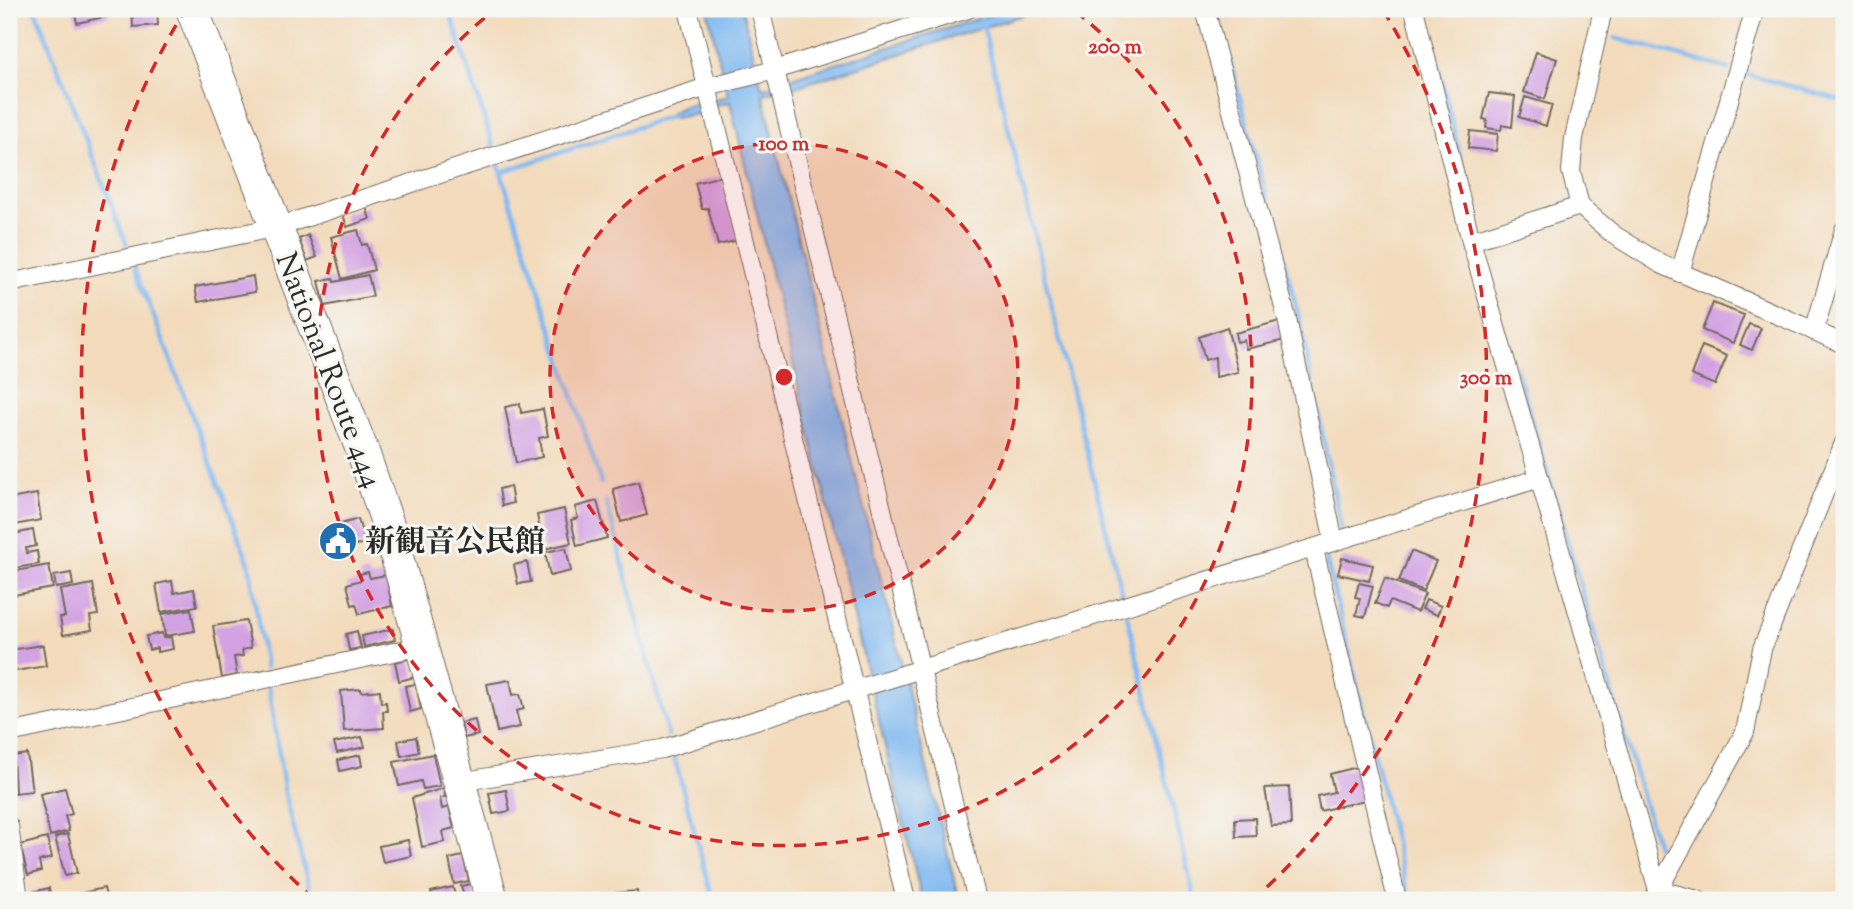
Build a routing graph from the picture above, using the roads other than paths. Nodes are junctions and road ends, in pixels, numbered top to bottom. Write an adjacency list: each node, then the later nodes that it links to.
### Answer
1 (192, 9): 12 (highway, National Route 444)
2 (688, 9): 10 (street)
3 (760, 9): 9 (street)
4 (968, 9): 9 (street)
5 (1205, 9): 22 (street)
6 (1414, 9): 14 (street)
7 (1603, 9): 11 (street)
8 (1755, 9): 15 (street)
9 (774, 79): 10 (street); 25 (street)
10 (712, 95): 12 (street); 26 (street)
11 (1580, 206): 14 (street); 15 (street)
12 (277, 227): 16 (street); 24 (highway, National Route 444)
13 (1844, 230): 17 (street)
14 (1471, 242): 21 (street)
15 (1680, 273): 17 (street)
16 (9, 283)
17 (1814, 331): 18 (street)
18 (1844, 344)
19 (1844, 443): 20 (street)
20 (1839, 472): 31 (street)
21 (1538, 479): 22 (street); 31 (street)
22 (1334, 542): 23 (street)
23 (1314, 549): 25 (street); 36 (street)
24 (422, 646): 27 (street); 28 (highway, National Route 444)
25 (916, 669): 26 (street); 35 (street)
26 (860, 686): 28 (street); 34 (street)
27 (9, 733)
28 (459, 782): 33 (highway, National Route 444)
29 (9, 826): 30 (street)
30 (11, 865): 32 (street)
31 (1655, 895): 37 (street)
32 (19, 900)
33 (492, 900)
34 (906, 900)
35 (977, 900)
36 (1397, 900)
37 (1698, 900)

